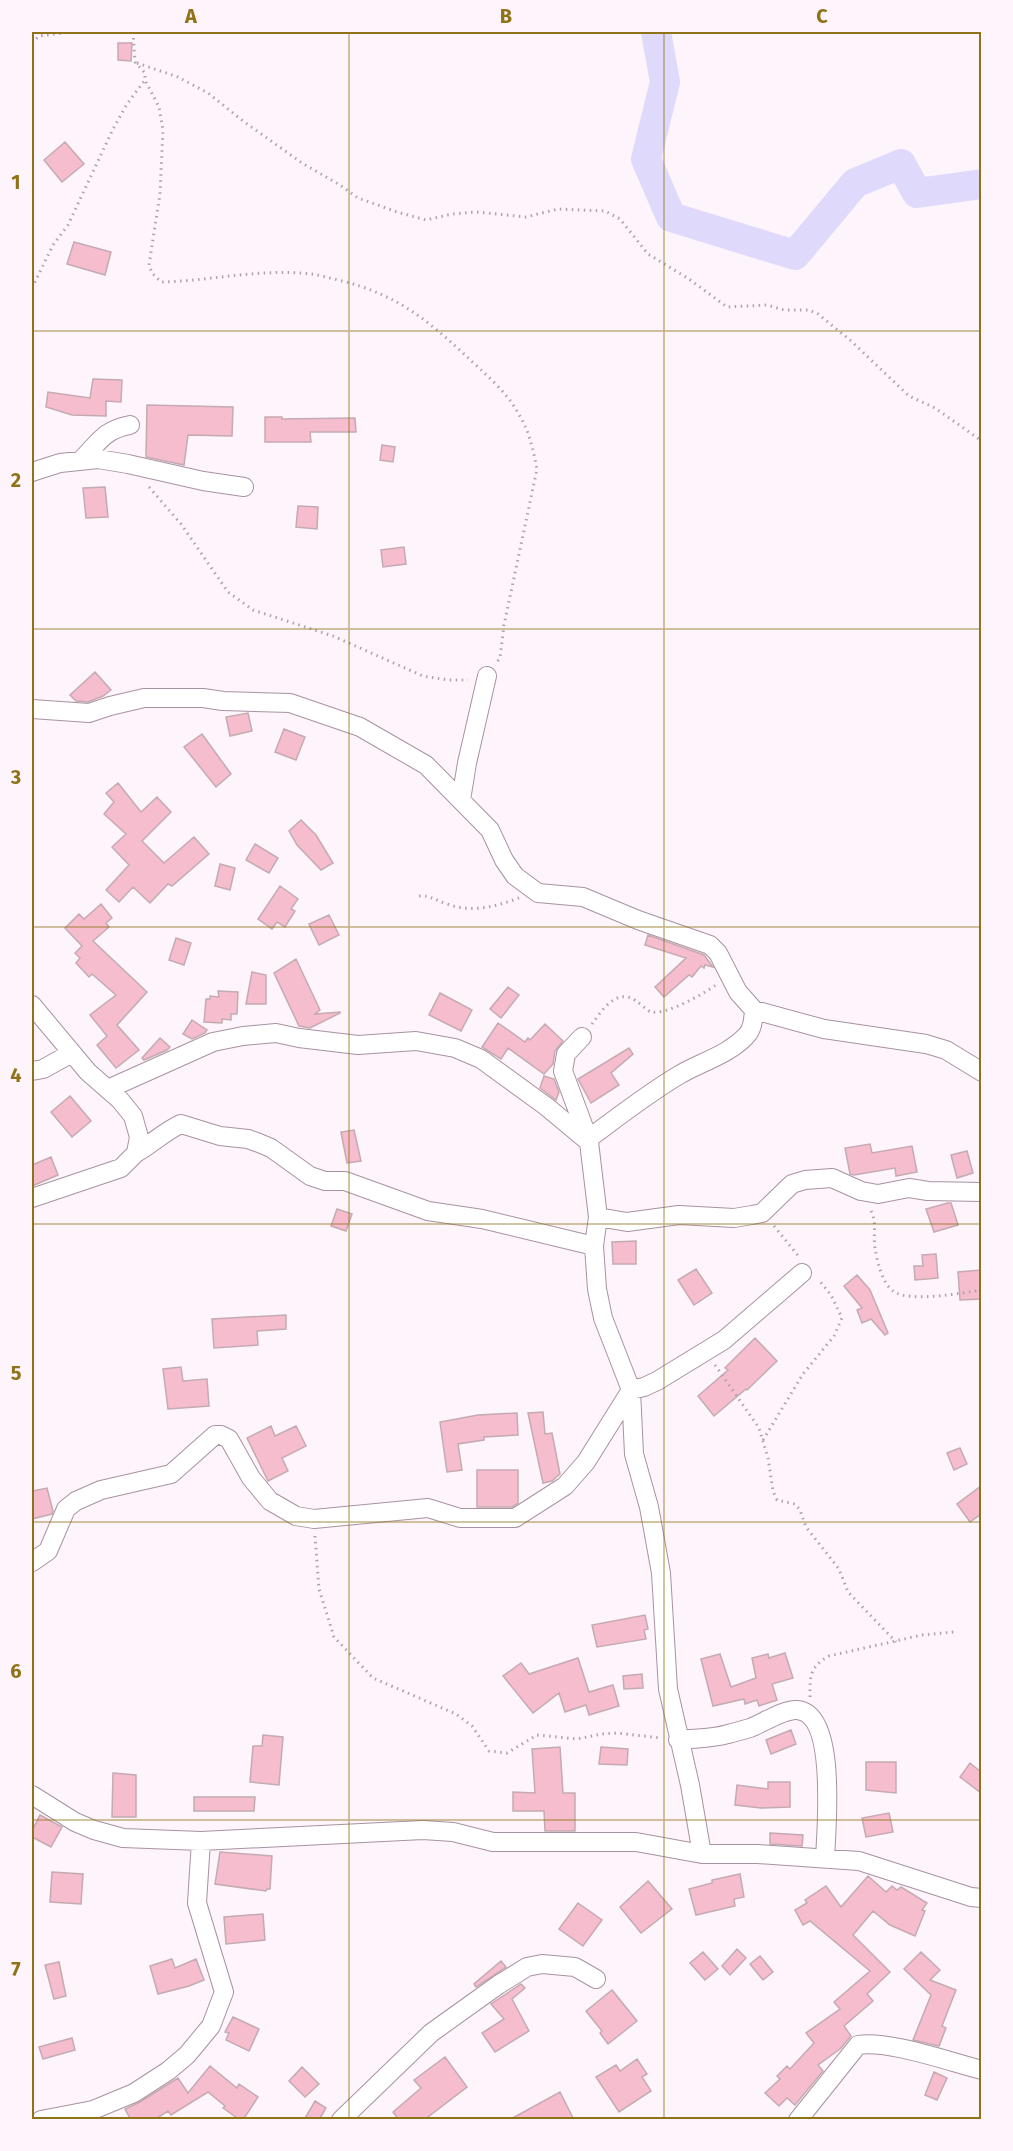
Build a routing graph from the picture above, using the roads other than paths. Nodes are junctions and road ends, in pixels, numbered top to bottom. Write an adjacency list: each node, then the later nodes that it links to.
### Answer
1 (130, 426): 2 (street)
2 (80, 461): 3 (street); 4 (street)
3 (32, 472)
4 (244, 487)
5 (487, 676): 7 (street)
6 (32, 709): 7 (street)
7 (461, 800): 9 (street)
8 (32, 1005): 11 (street)
9 (754, 1010): 13 (street); 15 (street)
10 (582, 1037): 15 (street)
11 (72, 1053): 12 (street); 14 (street)
12 (32, 1071)
13 (981, 1072)
14 (108, 1089): 15 (street); 16 (street)
15 (589, 1140): 19 (street)
16 (136, 1153): 18 (street); 20 (street)
17 (981, 1192): 19 (street)
18 (32, 1198)
19 (598, 1217): 20 (street)
20 (594, 1246): 22 (street)
21 (805, 1269): 22 (street)
22 (631, 1390): 23 (street); 24 (street)
23 (32, 1562)
24 (678, 1740): 27 (street); 28 (street)
25 (32, 1795): 26 (street)
26 (201, 1841): 27 (street); 32 (street)
27 (702, 1854): 28 (street)
28 (825, 1859): 29 (street)
29 (981, 1898)
30 (596, 1978): 34 (street)
31 (981, 2070): 35 (street)
32 (68, 2117): 33 (street)
33 (41, 2120)
34 (341, 2120)
35 (798, 2120)

